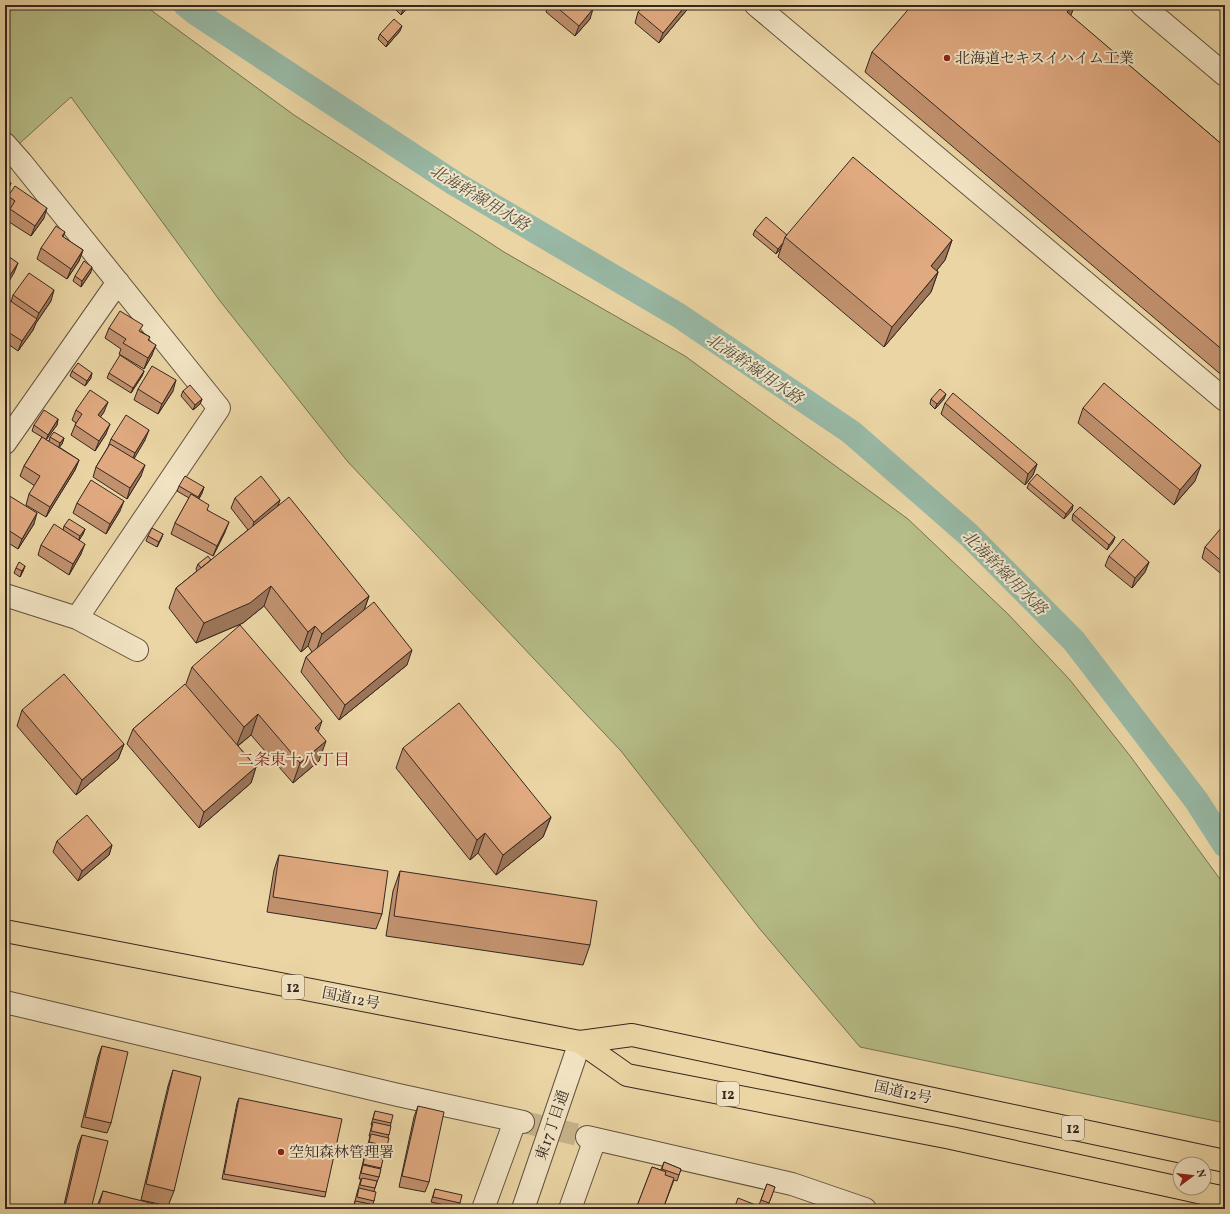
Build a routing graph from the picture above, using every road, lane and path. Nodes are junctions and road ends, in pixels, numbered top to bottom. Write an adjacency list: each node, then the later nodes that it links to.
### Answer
1 (756, 5): 6 (street)
2 (1142, 5): 3 (street)
3 (1225, 75)
4 (7, 151): 5 (street)
5 (118, 282): 7 (street); 9 (street)
6 (1225, 400)
7 (5, 443)
8 (5, 595): 9 (street)
9 (77, 618): 10 (street)
10 (137, 650)
11 (7, 937): 13 (highway, 国道12号 / 12)
12 (5, 1002): 19 (street)
13 (580, 1042): 14 (highway, 国道12号 / 12); 15 (highway, 国道12号 / 12); 20 (street, 東17丁目通)
14 (1225, 1161)
15 (1172, 1186)
16 (1212, 1195): 17 (highway, 国道12号 / 12)
17 (1225, 1198)
18 (861, 1208): 21 (street)
19 (483, 1209)
20 (523, 1209)
21 (570, 1209)

